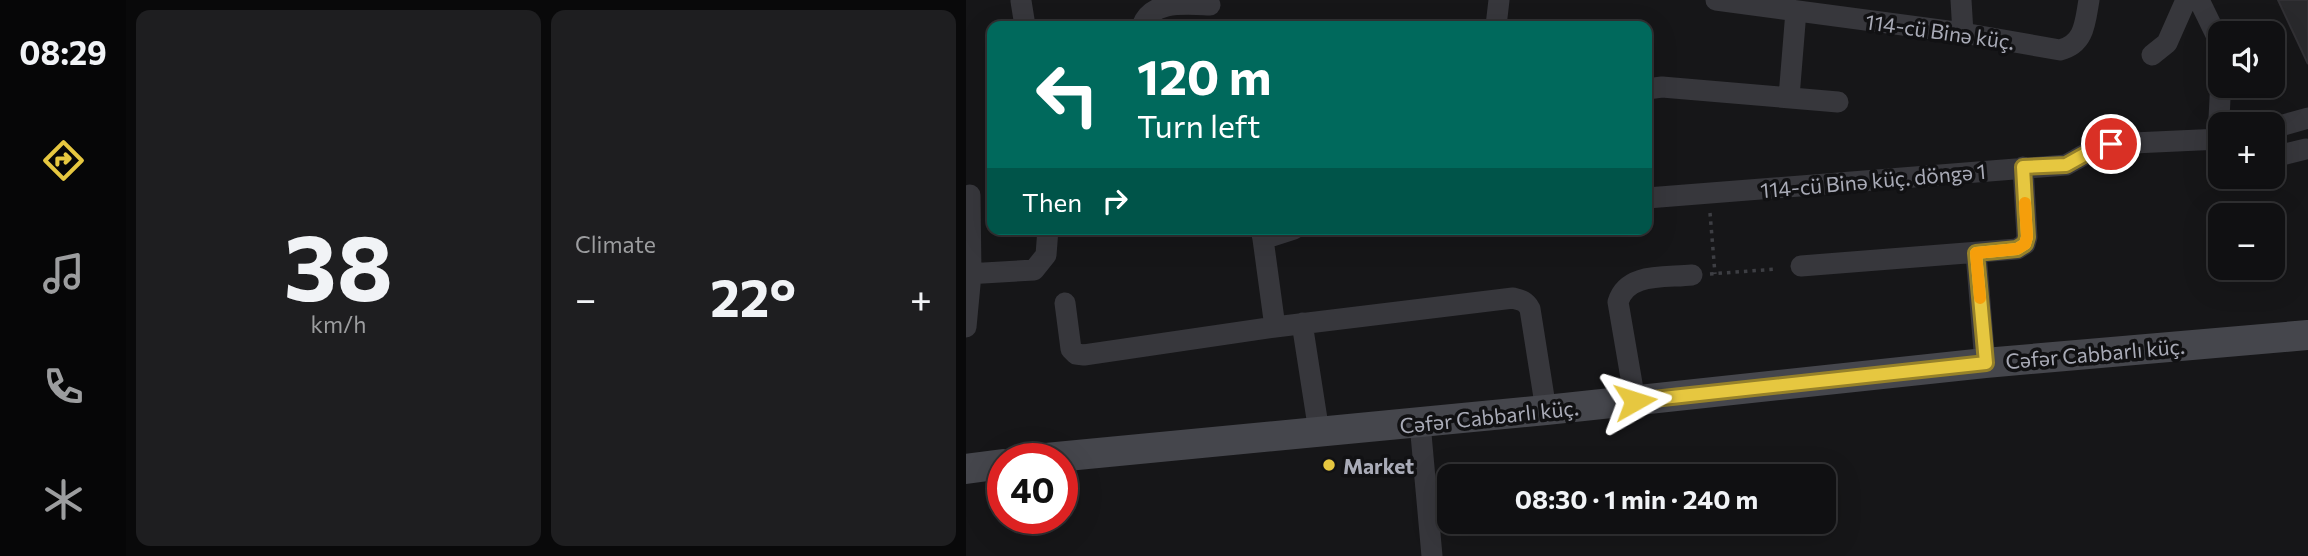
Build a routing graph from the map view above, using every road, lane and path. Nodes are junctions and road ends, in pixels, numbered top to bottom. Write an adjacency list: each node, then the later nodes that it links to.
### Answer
1 (1499, 0): 13 (street)
2 (1716, 0): 7 (street, 114-cü Binə küç.)
3 (2089, 0): 15 (street, 114-cü Binə küç.)
4 (2186, 0): 16 (street)
5 (2199, 0): 14 (street)
6 (1021, 1): 11 (street)
7 (1740, 2): 10 (street, 114-cü Binə küç.)
8 (1965, 2): 15 (street)
9 (1210, 5): 12 (street)
10 (1796, 11): 15 (street, 114-cü Binə küç.); 18 (street)
11 (1024, 21)
12 (1144, 21)
13 (1497, 21)
14 (2209, 21)
15 (1963, 33)
16 (2152, 55)
17 (1652, 88): 18 (street)
18 (1789, 97): 19 (street)
19 (1838, 102)
20 (2308, 118): 21 (street)
21 (2285, 125)
22 (2208, 142): 25 (street, 114-cü Binə küç. döngə 1)
23 (2306, 149): 24 (street)
24 (2285, 153)
25 (2023, 167): 26 (street, 114-cü Binə küç. döngə 1); 31 (street)
26 (1708, 193): 28 (street, 114-cü Binə küç. döngə 1); 35 (path)
27 (970, 195): 34 (street)
28 (1652, 198)
29 (1048, 235): 34 (street)
30 (1262, 235): 40 (street)
31 (1976, 253): 32 (street); 42 (street)
32 (1801, 266)
33 (1777, 269): 35 (path)
34 (969, 274): 39 (street)
35 (1715, 274): 36 (path)
36 (1692, 275): 43 (street)
37 (1065, 303): 40 (street)
38 (1302, 323): 40 (street); 44 (street); 46 (street)
39 (966, 327)
40 (1275, 327)
41 (2308, 335): 42 (street, Cəfər Cabbarlı küç.)
42 (1986, 363): 43 (street, Cəfər Cabbarlı küç.)
43 (1635, 401): 44 (street, Cəfər Cabbarlı küç.)
44 (1546, 410): 45 (street, Cəfər Cabbarlı küç.)
45 (1420, 423): 46 (street, Cəfər Cabbarlı küç.); 50 (street)
46 (1319, 432): 47 (street, Cəfər Cabbarlı küç.)
47 (1078, 455)
48 (987, 466): 49 (street)
49 (966, 469)
50 (1432, 556)

